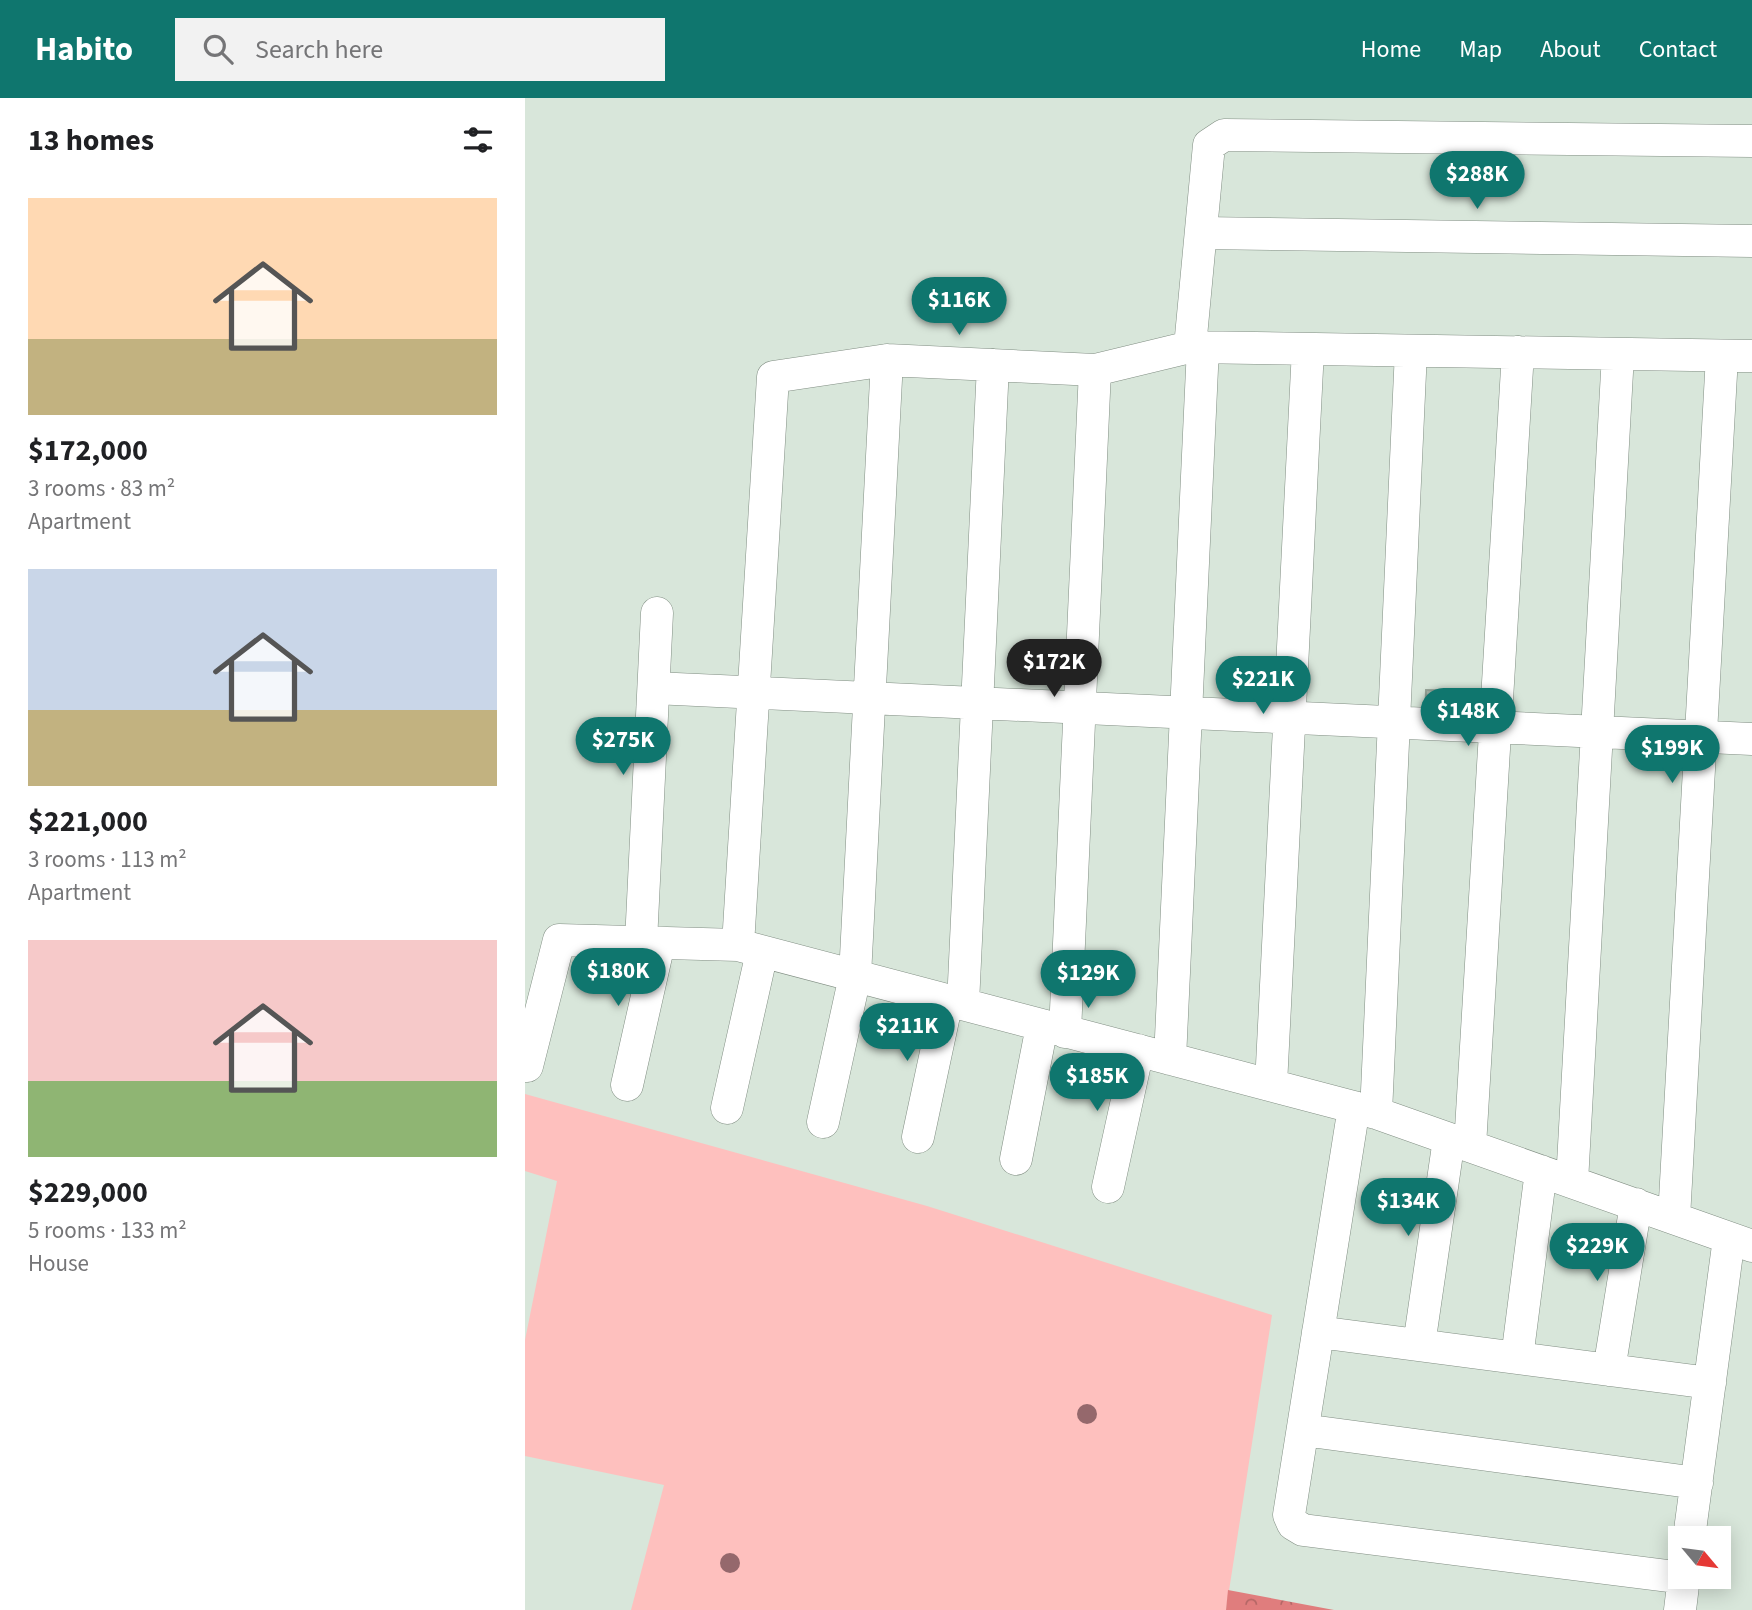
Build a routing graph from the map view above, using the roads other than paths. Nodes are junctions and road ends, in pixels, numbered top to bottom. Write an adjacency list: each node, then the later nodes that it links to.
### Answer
1 (1752, 141): 2 (street)
2 (1201, 233): 3 (street); 4 (street)
3 (1752, 242)
4 (1197, 347): 5 (street); 12 (street); 19 (street)
5 (1308, 349): 6 (street); 20 (street)
6 (1411, 351): 7 (street); 21 (street)
7 (1517, 352): 8 (street); 22 (street)
8 (1618, 354): 9 (street); 23 (street)
9 (1737, 356): 24 (street)
10 (887, 360): 11 (street); 15 (street); 16 (street)
11 (993, 365): 12 (street); 17 (street)
12 (1095, 370): 18 (street)
13 (657, 613): 14 (street)
14 (654, 688): 15 (street); 26 (street)
15 (754, 692): 16 (street); 27 (street)
16 (870, 698): 17 (street); 28 (street)
17 (977, 703): 18 (street); 29 (street)
18 (1080, 707): 19 (street); 30 (street)
19 (1186, 712): 20 (street); 32 (street)
20 (1289, 717): 21 (street); 35 (street)
21 (1394, 722): 22 (street); 37 (street)
22 (1495, 727): 23 (street); 40 (street)
23 (1597, 732): 24 (street); 43 (street)
24 (1701, 736): 25 (street); 46 (street)
25 (1752, 739)
26 (650, 943): 27 (street); 33 (street); 34 (street)
27 (750, 949): 28 (street); 36 (street)
28 (855, 976): 29 (street); 38 (street)
29 (955, 1002): 30 (street); 39 (street)
30 (1054, 1029): 31 (street); 41 (street)
31 (1137, 1050): 32 (street); 44 (street)
32 (1170, 1059): 35 (street)
33 (527, 1066)
34 (628, 1085)
35 (1271, 1085): 37 (street)
36 (727, 1108)
37 (1365, 1110): 40 (street); 48 (street)
38 (823, 1122)
39 (918, 1137)
40 (1459, 1142): 42 (street); 49 (street)
41 (1016, 1159)
42 (1541, 1171): 43 (street); 50 (street)
43 (1572, 1182): 45 (street)
44 (1108, 1187)
45 (1636, 1204): 46 (street); 51 (street)
46 (1674, 1218): 47 (street)
47 (1741, 1242): 52 (street)
48 (1318, 1332): 49 (street); 53 (street)
49 (1419, 1345): 50 (street)
50 (1517, 1358): 51 (street)
51 (1609, 1370): 52 (street)
52 (1710, 1383): 54 (street)
53 (1303, 1430): 54 (street); 56 (street)
54 (1697, 1483): 55 (street)
55 (1691, 1526)
56 (1668, 1576)
57 (1683, 1589): 58 (street)
58 (1680, 1610)

